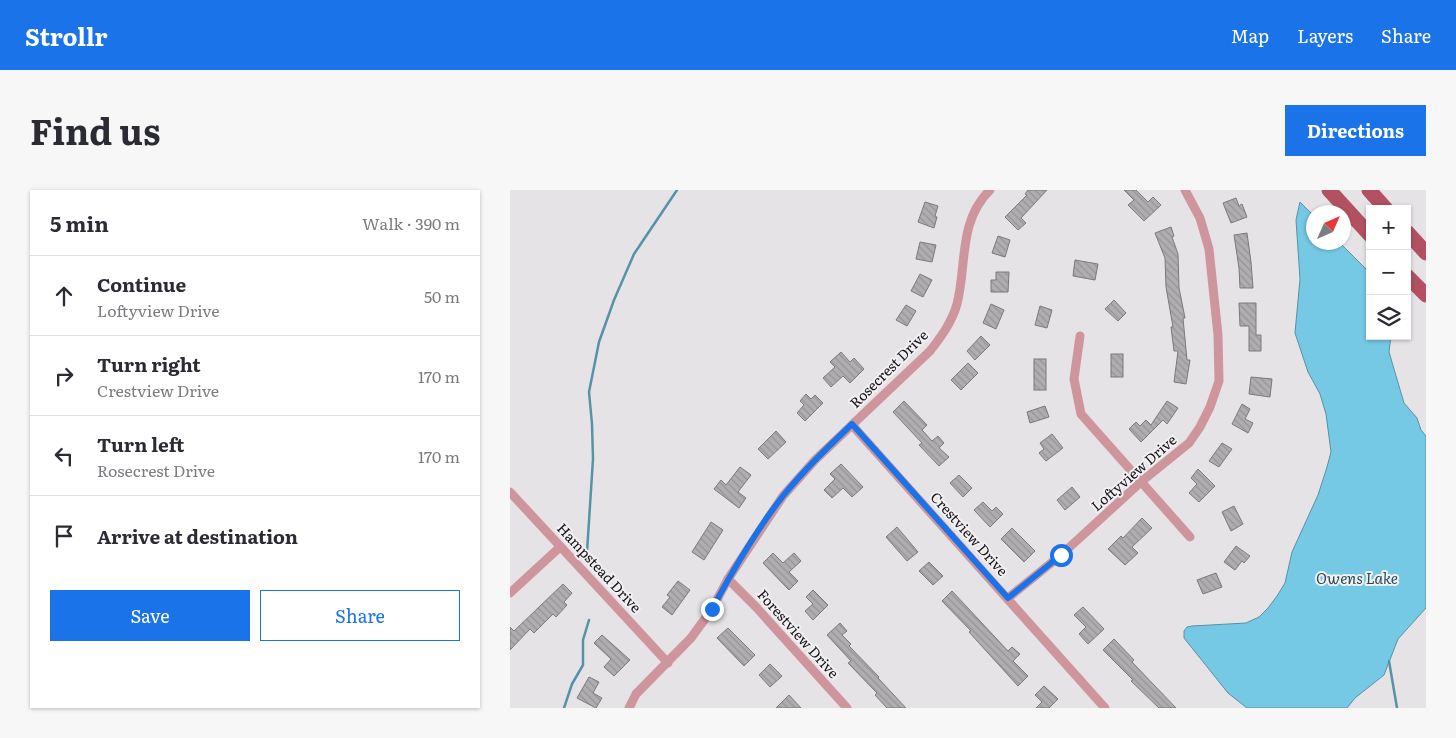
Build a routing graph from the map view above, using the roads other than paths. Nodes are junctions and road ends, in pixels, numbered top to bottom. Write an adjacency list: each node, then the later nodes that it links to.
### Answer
1 (990, 190): 12 (street, Rosecrest Drive)
2 (1185, 190): 13 (street, Loftyview Drive)
3 (1329, 190): 6 (main road)
4 (1369, 190): 5 (main road)
5 (1382, 205)
6 (1366, 231)
7 (1411, 236): 8 (main road)
8 (1426, 253)
9 (1411, 280): 10 (main road)
10 (1426, 295)
11 (1080, 336): 13 (street)
12 (852, 424): 17 (street, Rosecrest Drive); 19 (street, Crestview Drive)
13 (1142, 481): 15 (street); 19 (street, Loftyview Drive)
14 (510, 492): 16 (street, Hampstead Drive)
15 (1190, 536)
16 (560, 547): 18 (street); 20 (street, Hampstead Drive)
17 (728, 579): 20 (street, Rosecrest Drive); 22 (street, Forestview Drive)
18 (510, 593)
19 (1008, 598): 23 (street, Crestview Drive)
20 (668, 663): 21 (street, Rosecrest Drive)
21 (629, 708)
22 (848, 708)
23 (1105, 708)

